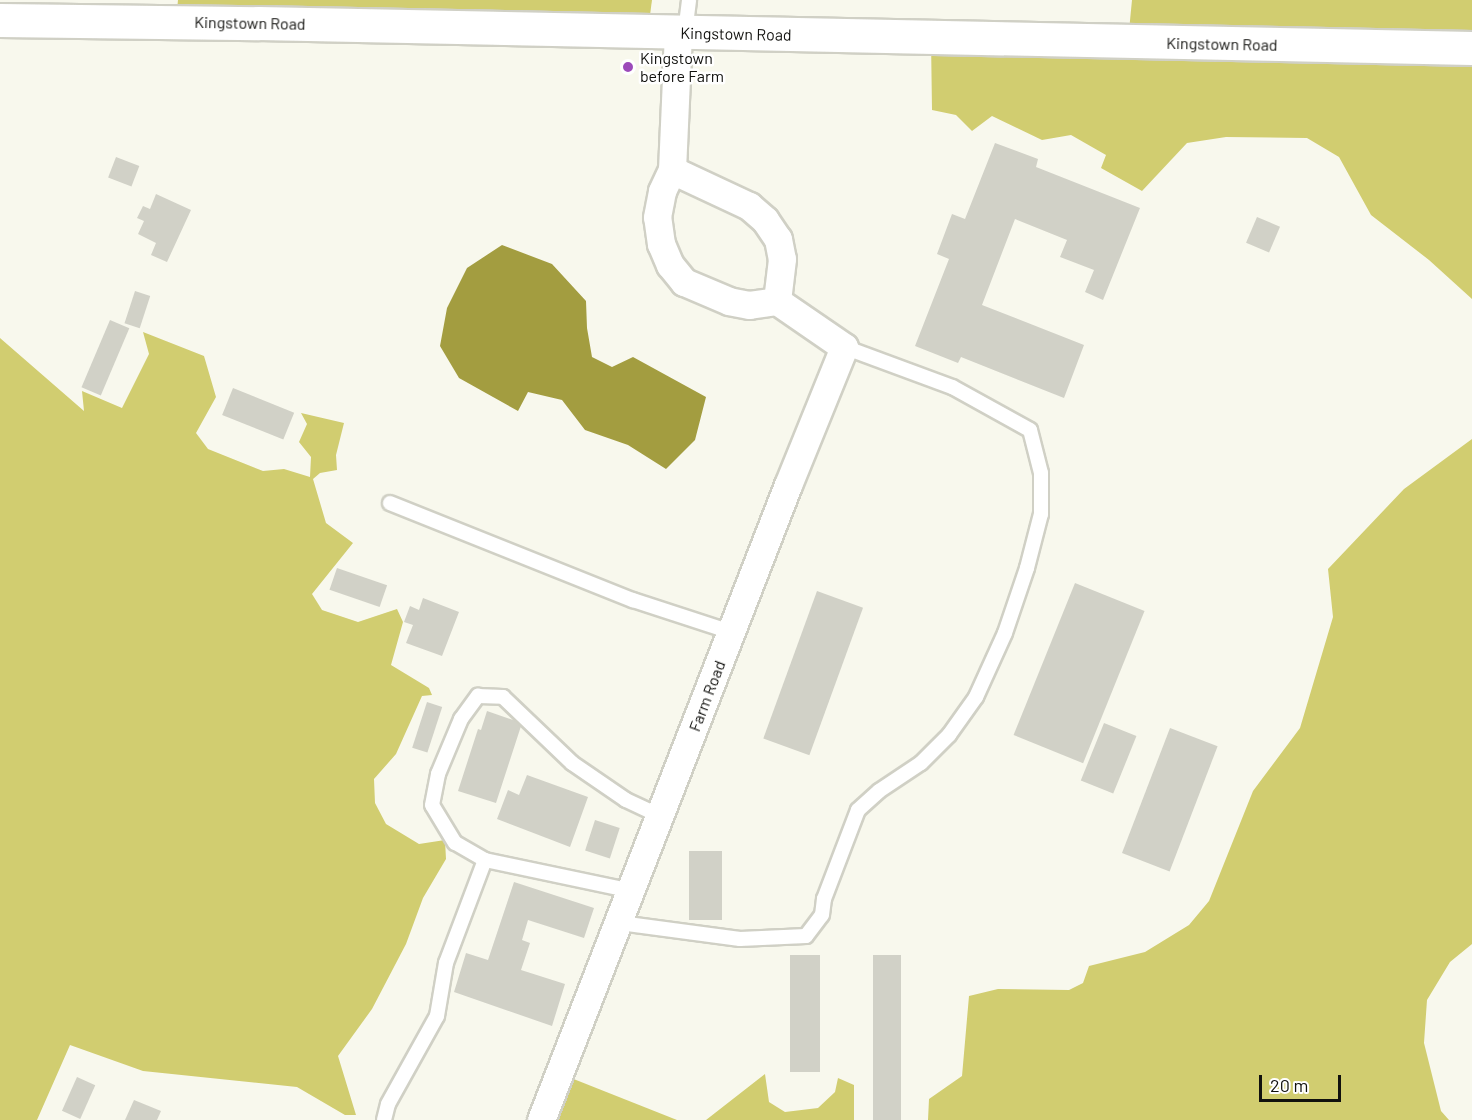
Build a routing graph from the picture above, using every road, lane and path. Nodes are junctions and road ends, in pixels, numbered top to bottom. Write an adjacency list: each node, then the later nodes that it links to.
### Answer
1 (688, 0): 3 (lane)
2 (0, 20): 3 (main road, Kingstown Road)
3 (681, 33): 4 (main road, Kingstown Road); 5 (street)
4 (1472, 48)
5 (672, 170): 6 (street); 6 (street)
6 (777, 301): 7 (street)
7 (844, 347): 9 (street, Farm Road); 13 (lane)
8 (390, 502): 9 (lane)
9 (731, 632): 10 (street, Farm Road)
10 (661, 816): 11 (lane); 12 (street, Farm Road)
11 (485, 860): 12 (lane); 14 (lane)
12 (632, 891): 13 (street, Farm Road)
13 (620, 922): 15 (street, Farm Road)
14 (384, 1120)
15 (541, 1120)

